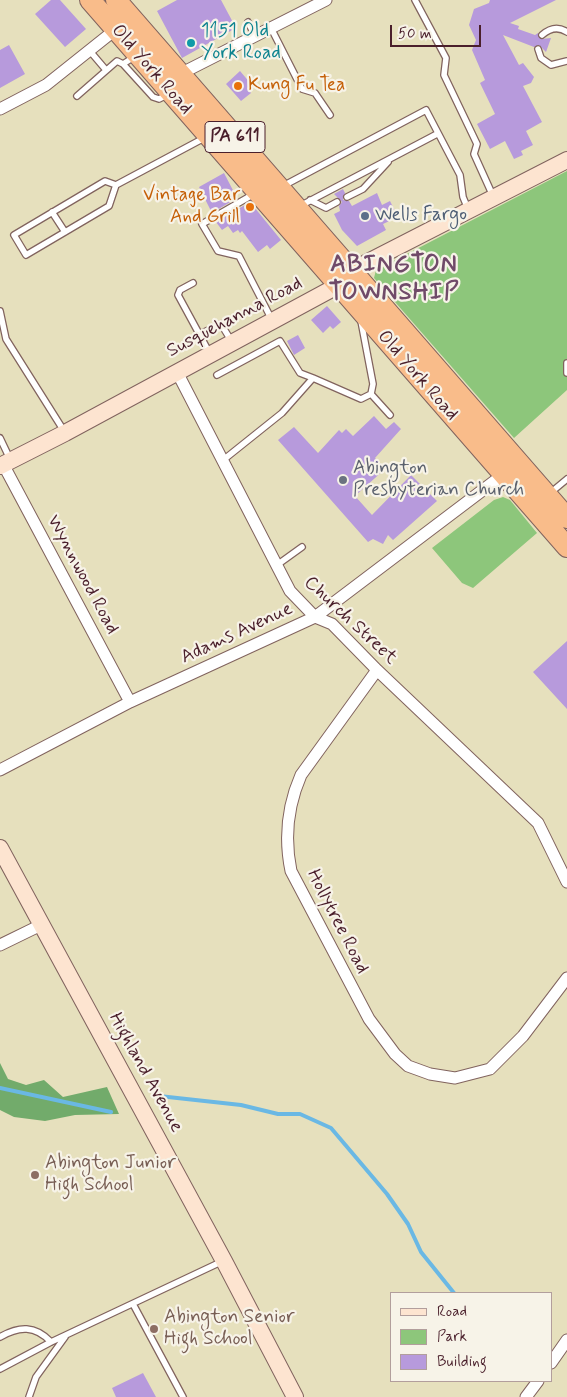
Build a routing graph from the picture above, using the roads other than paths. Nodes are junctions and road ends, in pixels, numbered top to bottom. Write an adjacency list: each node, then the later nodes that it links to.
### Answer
1 (90, 0): 6 (highway, Old York Road / PA 611)
2 (116, 0): 6 (highway, Old York Road / PA 611)
3 (326, 0): 7 (street)
4 (415, 0): 28 (lane)
5 (248, 22): 10 (lane)
6 (123, 23): 12 (street); 13 (highway, Old York Road / PA 611); 16 (highway, Old York Road / PA 611)
7 (271, 28): 10 (street); 19 (lane)
8 (567, 32): 9 (lane)
9 (542, 35)
10 (256, 36): 16 (street)
11 (538, 49): 14 (lane)
12 (89, 50): 15 (lane); 18 (street)
13 (130, 59): 15 (lane); 21 (highway, Old York Road / PA 611)
14 (567, 61)
15 (106, 70): 17 (lane)
16 (180, 74): 25 (highway, Old York Road / PA 611)
17 (77, 96)
18 (0, 109)
19 (330, 115)
20 (437, 134): 22 (lane); 25 (lane); 31 (lane)
21 (208, 136): 24 (lane); 26 (highway, Old York Road / PA 611)
22 (391, 158): 27 (lane); 30 (lane)
23 (567, 160): 28 (main road, Susquehanna Road)
24 (116, 185): 32 (lane); 33 (lane)
25 (280, 188): 30 (highway, Old York Road / PA 611)
26 (257, 192): 34 (highway, Old York Road / PA 611); 38 (lane)
27 (347, 197)
28 (494, 198): 31 (main road, Susquehanna Road)
29 (337, 202): 30 (lane)
30 (304, 205): 34 (highway, Old York Road / PA 611)
31 (469, 211): 34 (main road, Susquehanna Road)
32 (52, 212): 33 (lane); 33 (lane)
33 (65, 232)
34 (346, 280): 36 (highway, Old York Road / PA 611); 38 (main road, Susquehanna Road); 52 (highway, Old York Road / PA 611)
35 (193, 283): 39 (lane)
36 (357, 307): 47 (lane); 54 (highway, Old York Road / PA 611)
37 (0, 311): 49 (lane)
38 (272, 320): 40 (main road, Susquehanna Road)
39 (200, 334): 40 (lane); 41 (lane)
40 (232, 342): 41 (main road, Susquehanna Road)
41 (209, 354): 43 (main road, Susquehanna Road)
42 (567, 363): 44 (lane)
43 (177, 372): 49 (main road, Susquehanna Road); 51 (street, Church Street)
44 (567, 373)
45 (217, 375): 46 (lane)
46 (314, 378): 47 (lane); 51 (lane)
47 (371, 394): 48 (lane)
48 (390, 415)
49 (65, 433): 53 (main road, Susquehanna Road)
50 (0, 438): 53 (lane)
51 (222, 461): 60 (street, Church Street)
52 (519, 463): 54 (street, Adams Avenue); 56 (highway, Old York Road / PA 611)
53 (5, 464): 63 (street, Wynnwood Road)
54 (503, 475): 59 (highway, Old York Road / PA 611); 61 (street, Adams Avenue)
55 (567, 478): 56 (lane)
56 (547, 495): 57 (highway, Old York Road / PA 611)
57 (567, 518)
58 (302, 547): 60 (lane)
59 (567, 547)
60 (277, 566): 61 (street, Church Street)
61 (315, 617): 62 (street, Church Street); 63 (street, Adams Avenue)
62 (377, 670): 66 (street, Church Street); 69 (street, Hollytree Road)
63 (130, 702): 64 (street, Adams Avenue)
64 (0, 770)
65 (0, 848): 67 (main road, Highland Avenue)
66 (567, 882)
67 (41, 925): 68 (street); 70 (main road, Highland Avenue)
68 (0, 945)
69 (567, 978)
70 (224, 1261): 71 (lane); 81 (main road, Highland Avenue)
71 (133, 1304): 72 (lane); 80 (lane)
72 (66, 1336): 75 (lane); 79 (lane)
73 (0, 1337): 75 (lane)
74 (567, 1340): 76 (street)
75 (51, 1342): 77 (lane)
76 (552, 1362)
77 (0, 1369)
78 (537, 1382): 82 (street)
79 (29, 1397)
80 (183, 1397)
81 (295, 1397)
82 (526, 1397)

